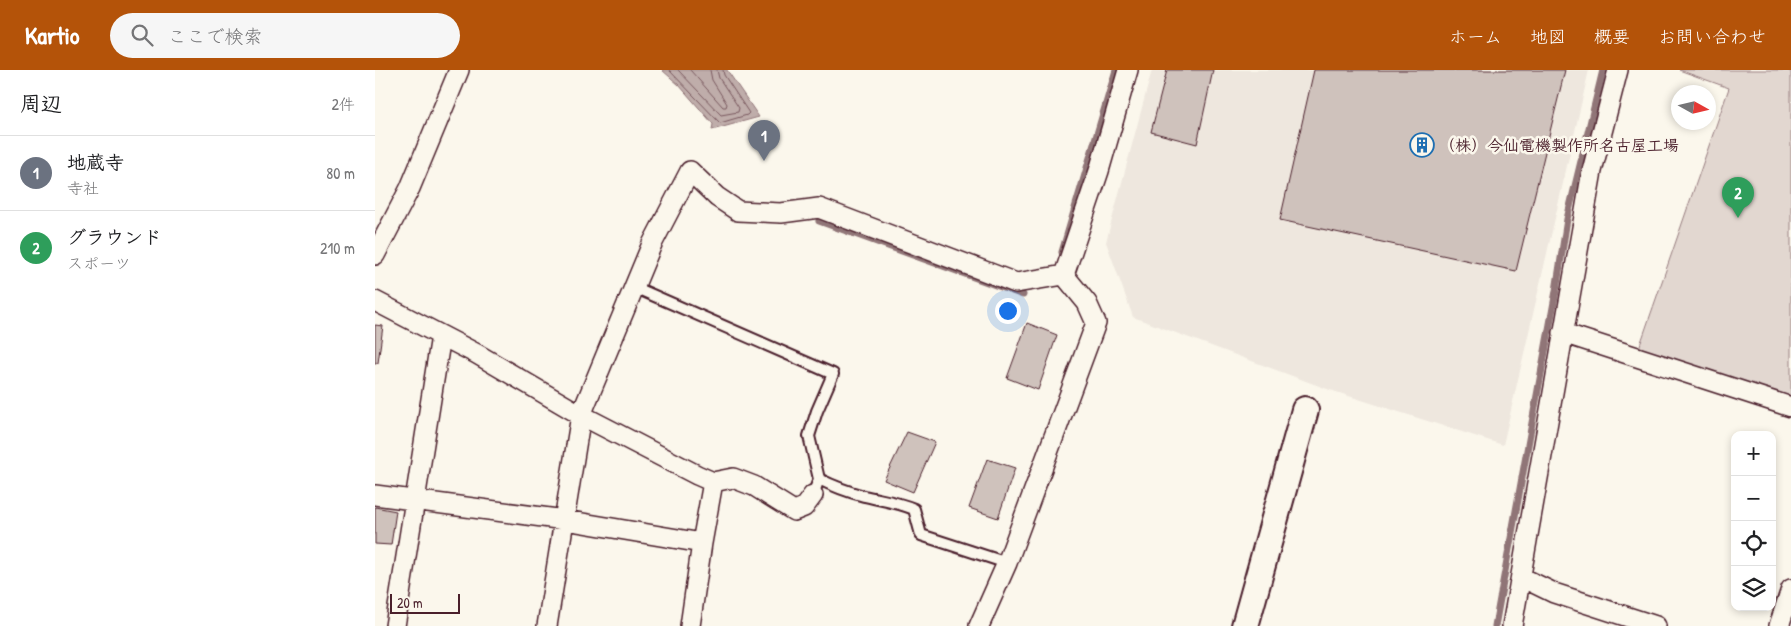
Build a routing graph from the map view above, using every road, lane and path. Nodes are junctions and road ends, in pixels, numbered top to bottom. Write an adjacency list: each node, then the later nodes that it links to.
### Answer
1 (459, 70): 4 (street)
2 (1128, 70): 5 (street)
3 (1618, 70): 8 (street)
4 (375, 255)
5 (1064, 275): 6 (street); 19 (street)
6 (634, 288): 12 (street); 14 (lane)
7 (375, 301): 9 (street)
8 (1563, 333): 10 (street); 20 (street)
9 (441, 336): 12 (street); 16 (street)
10 (1791, 406)
11 (1305, 410): 26 (street)
12 (581, 415): 13 (street); 17 (street)
13 (713, 482): 14 (street); 18 (street)
14 (816, 487): 19 (lane)
15 (375, 495): 16 (street)
16 (415, 501): 17 (street); 22 (street)
17 (565, 520): 18 (street); 23 (street)
18 (703, 543): 24 (street)
19 (1007, 563): 25 (street)
20 (1521, 577): 27 (street); 28 (street)
21 (1791, 589): 29 (street)
22 (395, 626)
23 (547, 626)
24 (690, 626)
25 (979, 626)
26 (1245, 626)
27 (1512, 626)
28 (1656, 626)
29 (1779, 626)

